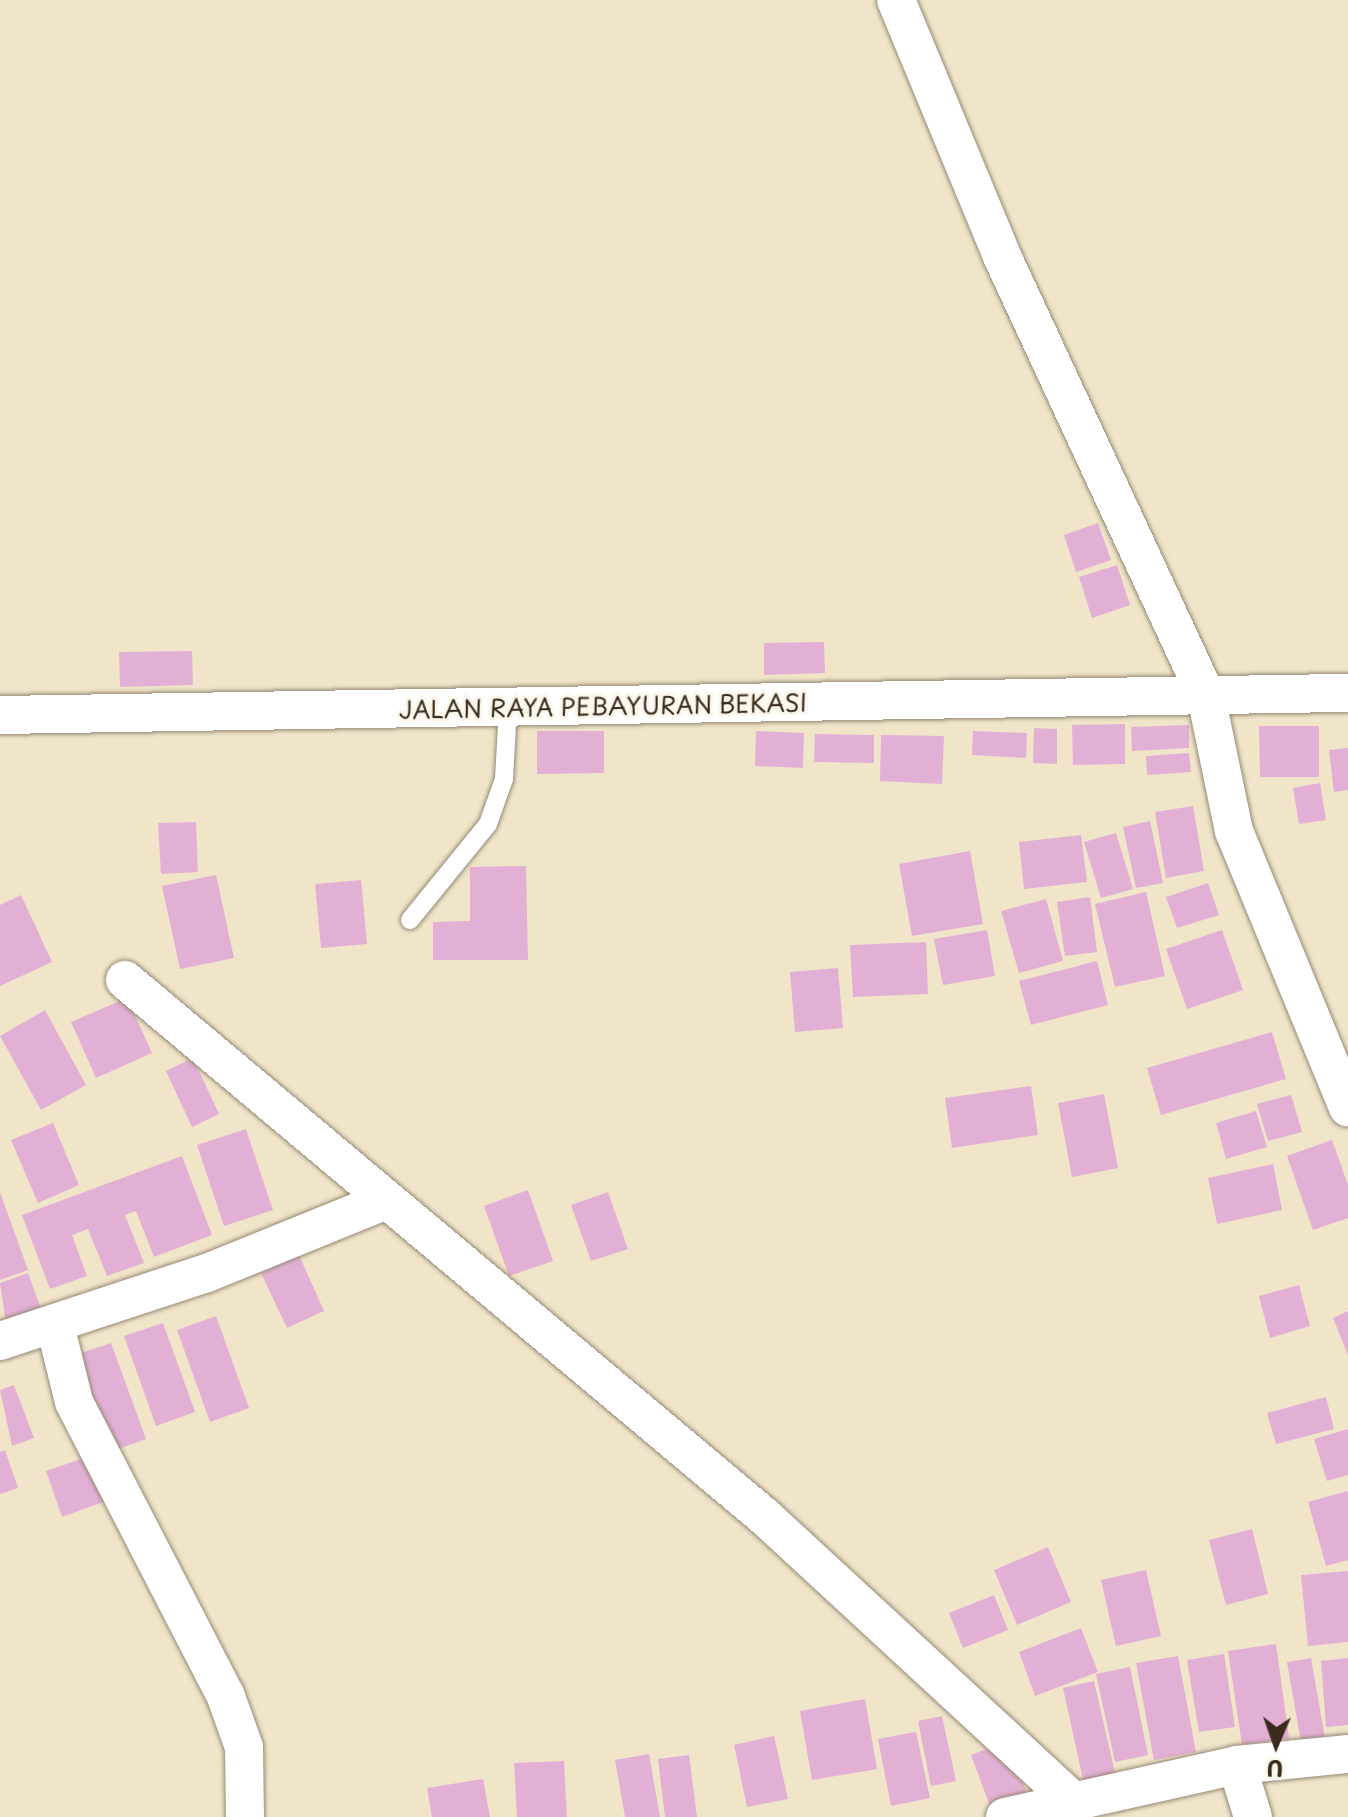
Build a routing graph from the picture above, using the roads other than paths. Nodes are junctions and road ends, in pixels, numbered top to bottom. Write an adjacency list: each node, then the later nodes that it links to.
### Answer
1 (896, 0): 3 (street)
2 (1348, 693): 3 (street, JALAN RAYA PEBAYURAN BEKASI)
3 (1206, 696): 4 (street, JALAN RAYA PEBAYURAN BEKASI); 8 (street)
4 (508, 707): 5 (street, JALAN RAYA PEBAYURAN BEKASI); 6 (lane)
5 (0, 715)
6 (410, 920)
7 (125, 980): 9 (street)
8 (1348, 1107)
9 (382, 1202): 10 (street); 14 (street)
10 (55, 1325): 11 (street); 15 (street)
11 (0, 1341)
12 (1348, 1754): 13 (street)
13 (1237, 1765): 14 (street); 17 (street)
14 (1075, 1803): 16 (street)
15 (245, 1817)
16 (1005, 1817)
17 (1253, 1817)

